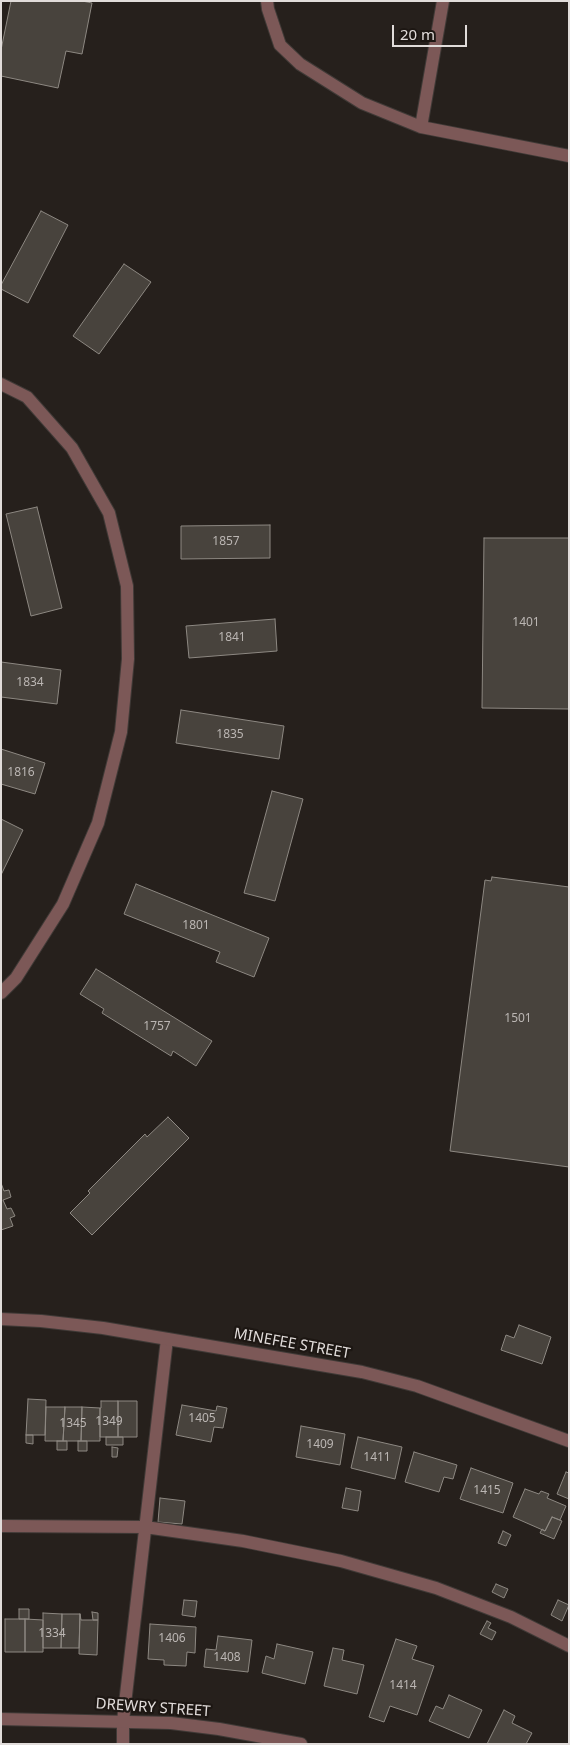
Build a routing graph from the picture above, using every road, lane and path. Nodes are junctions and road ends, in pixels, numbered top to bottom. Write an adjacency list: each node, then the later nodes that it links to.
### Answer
1 (267, 1): 3 (street)
2 (443, 1): 3 (street)
3 (422, 127): 4 (street)
4 (569, 156)
5 (1, 384): 6 (street)
6 (1, 993)
7 (1, 1319): 8 (street, MINEFEE STREET)
8 (167, 1339): 9 (street, MINEFEE STREET); 11 (street)
9 (569, 1441)
10 (1, 1526): 11 (street)
11 (144, 1528): 12 (street); 14 (street)
12 (569, 1646)
13 (1, 1719): 14 (street, DREWRY STREET)
14 (123, 1721): 15 (street); 16 (street, DREWRY STREET)
15 (123, 1744)
16 (301, 1744)

